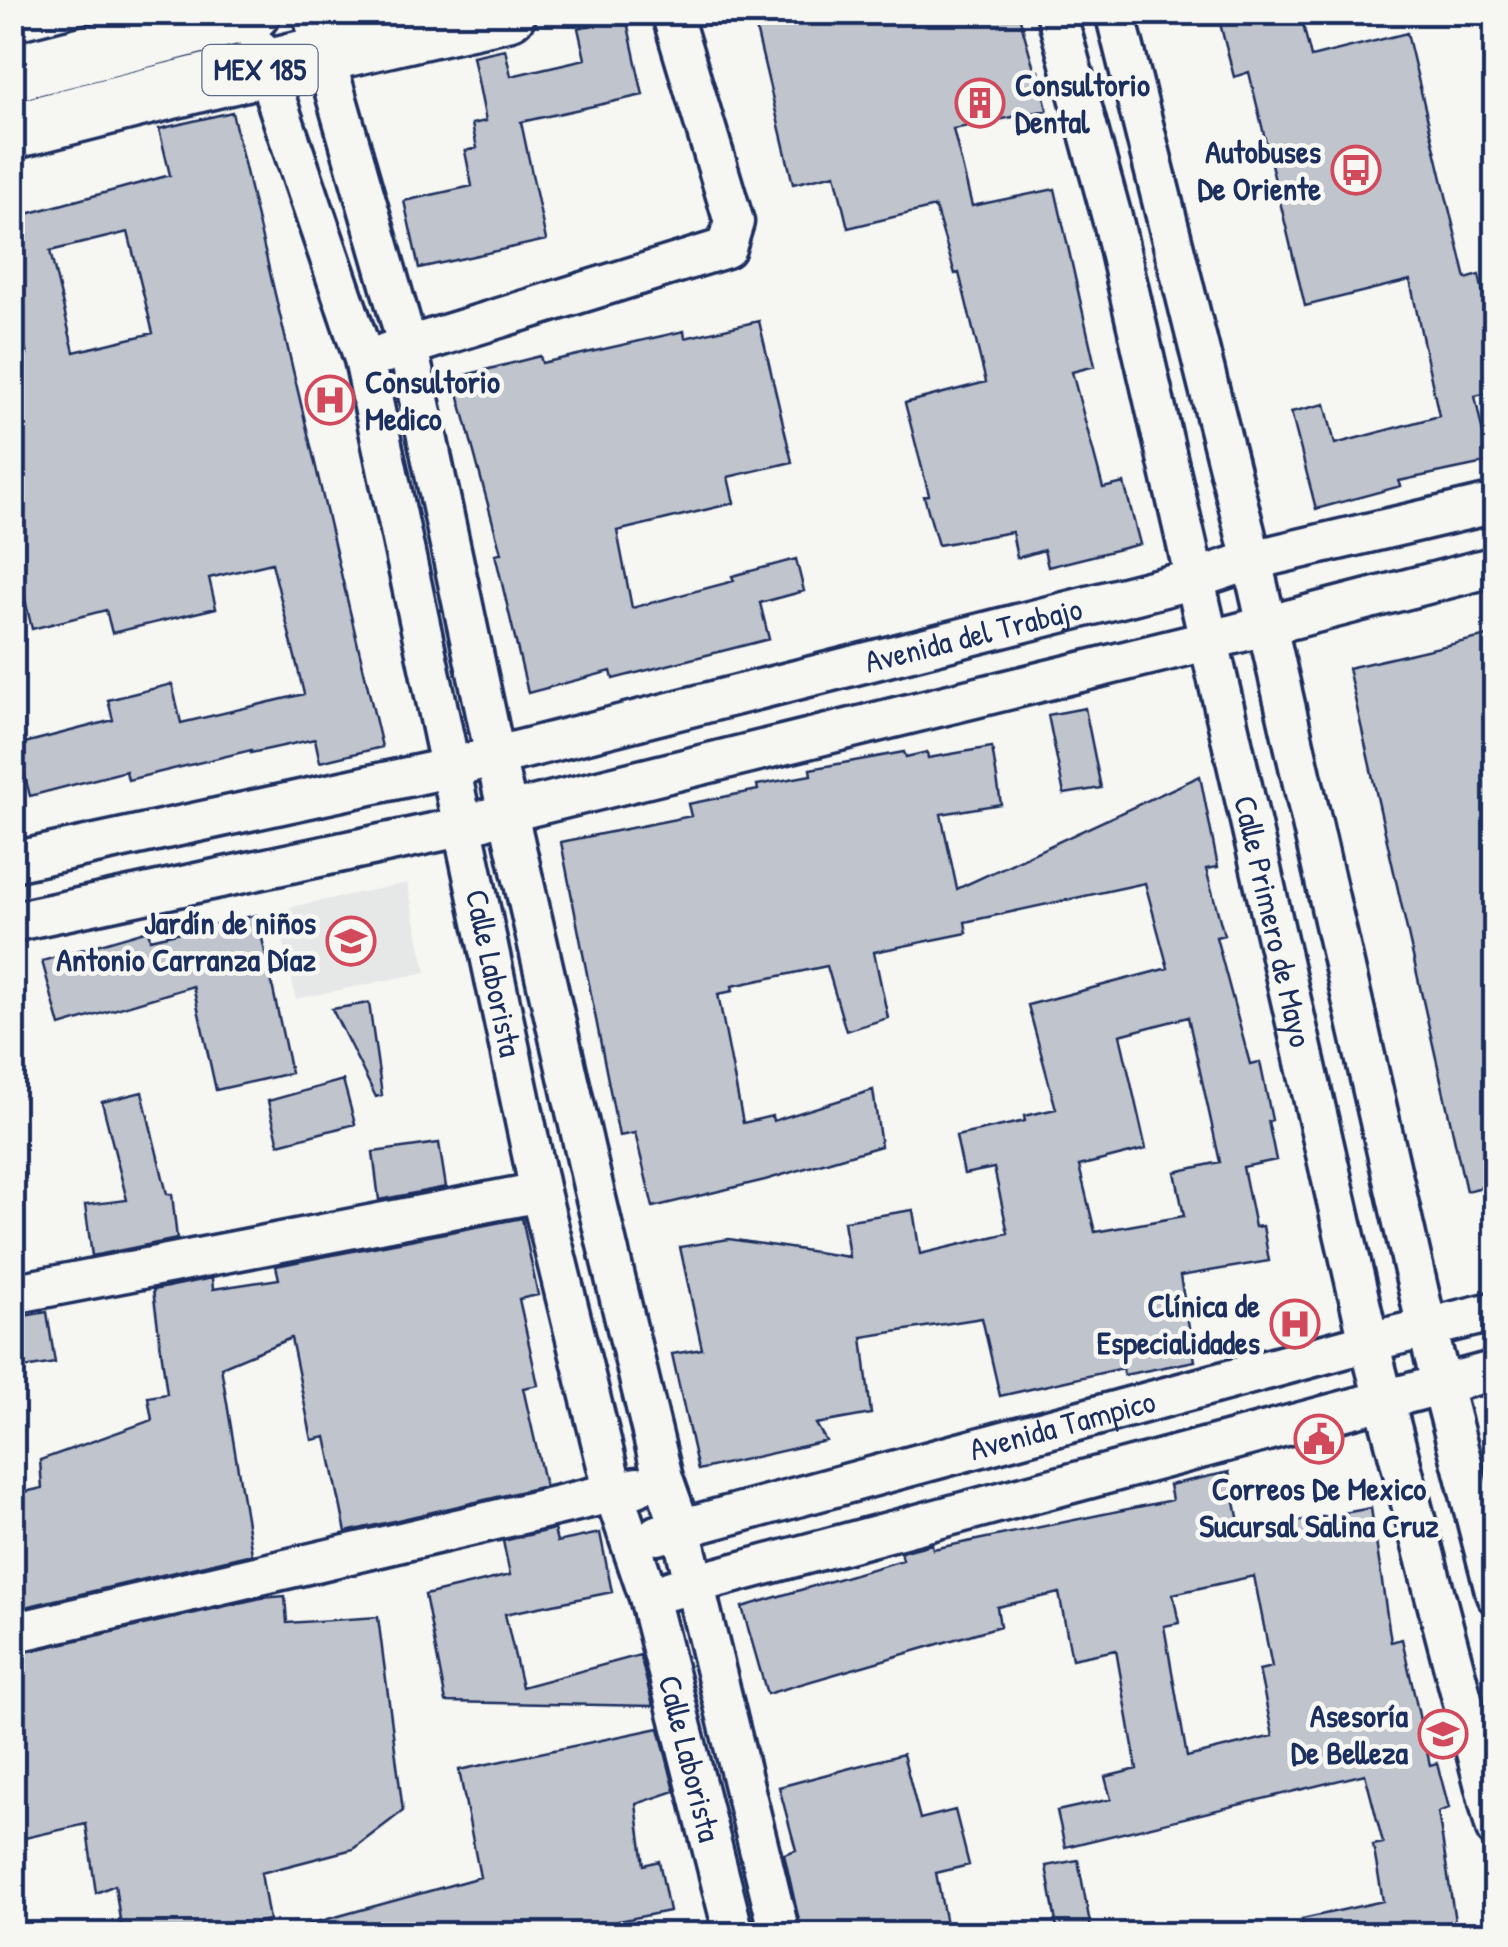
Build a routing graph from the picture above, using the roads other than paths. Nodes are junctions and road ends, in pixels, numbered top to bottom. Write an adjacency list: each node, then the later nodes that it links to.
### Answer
1 (508, 12): 6 (main road, MEX 185)
2 (671, 12): 12 (street)
3 (1056, 12): 11 (street, Calle Primero de Mayo)
4 (1115, 12): 10 (street, Calle Primero de Mayo)
5 (248, 14): 7 (street, Calle Laborista); 8 (main road, MEX 185)
6 (318, 32): 7 (main road, MEX 185); 12 (street, Calle Laborista)
7 (268, 68): 9 (main road, MEX 185); 13 (street, Calle Laborista)
8 (12, 74)
9 (12, 131)
10 (1165, 211): 11 (street); 15 (street, Calle Primero de Mayo)
11 (1114, 225): 17 (street, Calle Primero de Mayo)
12 (408, 347): 13 (street); 20 (street, Calle Laborista)
13 (364, 359): 21 (street, Calle Laborista)
14 (1496, 503): 15 (street, Avenida del Trabajo)
15 (1252, 560): 17 (street, Avenida del Trabajo); 18 (street, Calle Primero de Mayo)
16 (1496, 566): 18 (street, Avenida del Trabajo)
17 (1195, 580): 19 (street, Calle Primero de Mayo); 20 (street, Avenida del Trabajo)
18 (1266, 623): 19 (street, Avenida del Trabajo); 29 (street, Calle Primero de Mayo)
19 (1207, 641): 22 (street, Avenida del Trabajo); 30 (street, Calle Primero de Mayo)
20 (495, 756): 21 (street, Avenida del Trabajo); 22 (street, Calle Laborista)
21 (449, 768): 23 (street, Calle Laborista); 24 (street, Avenida del Trabajo)
22 (509, 812): 23 (street, Avenida del Trabajo); 34 (street, Calle Laborista)
23 (461, 827): 25 (street, Avenida del Trabajo); 26 (street, Calle Laborista)
24 (12, 862)
25 (12, 922)
26 (540, 1192): 27 (street); 35 (street, Calle Laborista)
27 (12, 1294)
28 (1496, 1312): 29 (street, Avenida Tampico)
29 (1427, 1328): 30 (street, Avenida Tampico); 32 (street, Calle Primero de Mayo)
30 (1369, 1342): 33 (street, Calle Primero de Mayo); 36 (street, Avenida Tampico)
31 (1496, 1370): 32 (street, Avenida Tampico)
32 (1440, 1382): 33 (street, Avenida Tampico); 39 (street, Calle Primero de Mayo)
33 (1383, 1400): 38 (street, Avenida Tampico); 42 (street, Calle Primero de Mayo)
34 (663, 1478): 35 (street); 36 (street, Calle Laborista)
35 (614, 1494): 37 (street, Calle Laborista); 41 (street)
36 (682, 1529): 37 (street, Avenida Tampico); 38 (street, Calle Laborista)
37 (632, 1543): 40 (street, Calle Laborista)
38 (694, 1581): 40 (street, Avenida Tampico); 44 (street, Calle Laborista)
39 (1496, 1595)
40 (649, 1597): 43 (street, Calle Laborista)
41 (12, 1633)
42 (1496, 1829)
43 (734, 1934)
44 (780, 1934)

